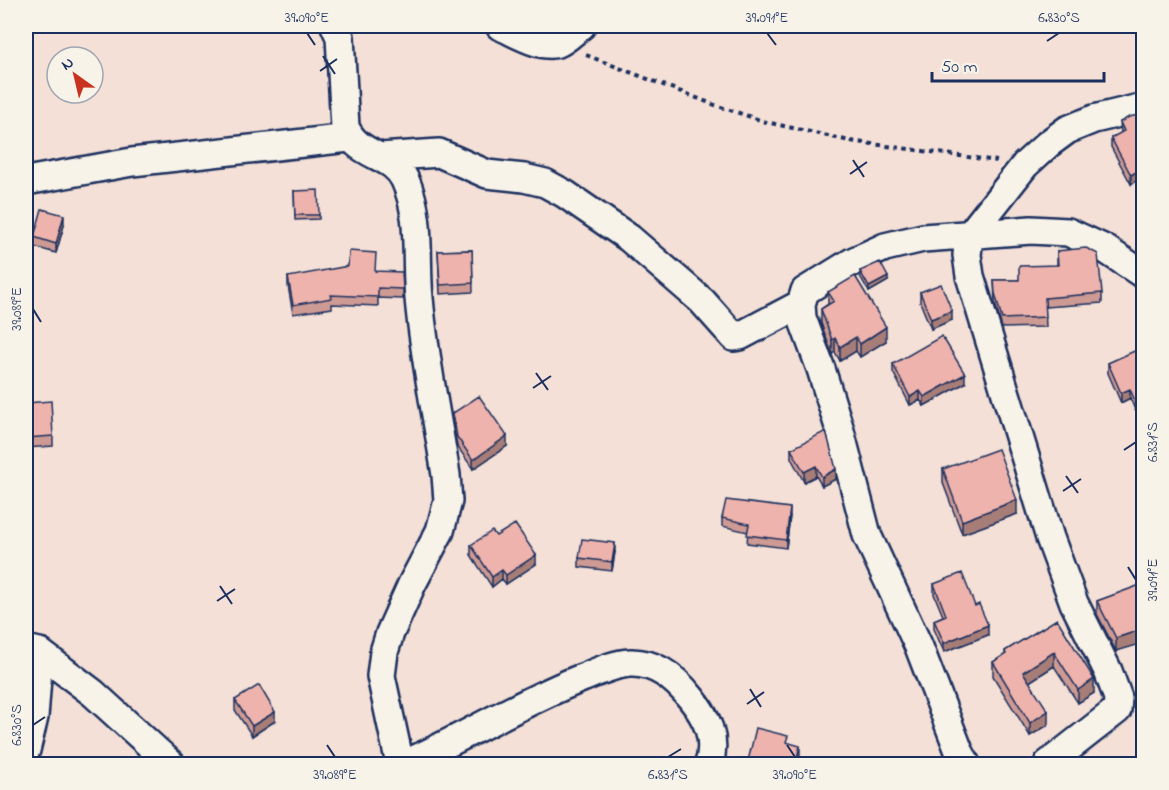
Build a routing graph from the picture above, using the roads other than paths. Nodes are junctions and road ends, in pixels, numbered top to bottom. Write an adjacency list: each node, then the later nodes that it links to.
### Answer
1 (335, 26): 5 (street)
2 (500, 26): 3 (street)
3 (580, 26)
4 (1143, 107): 8 (street)
5 (349, 138): 6 (street); 7 (street)
6 (380, 157): 10 (street); 14 (street)
7 (26, 181)
8 (969, 236): 9 (street); 10 (street); 18 (street)
9 (1143, 275)
10 (801, 304): 17 (street)
11 (32, 651): 12 (street); 13 (street)
12 (26, 750)
13 (171, 765)
14 (400, 765)
15 (405, 765): 16 (street)
16 (709, 765)
17 (966, 765)
18 (1048, 765)

